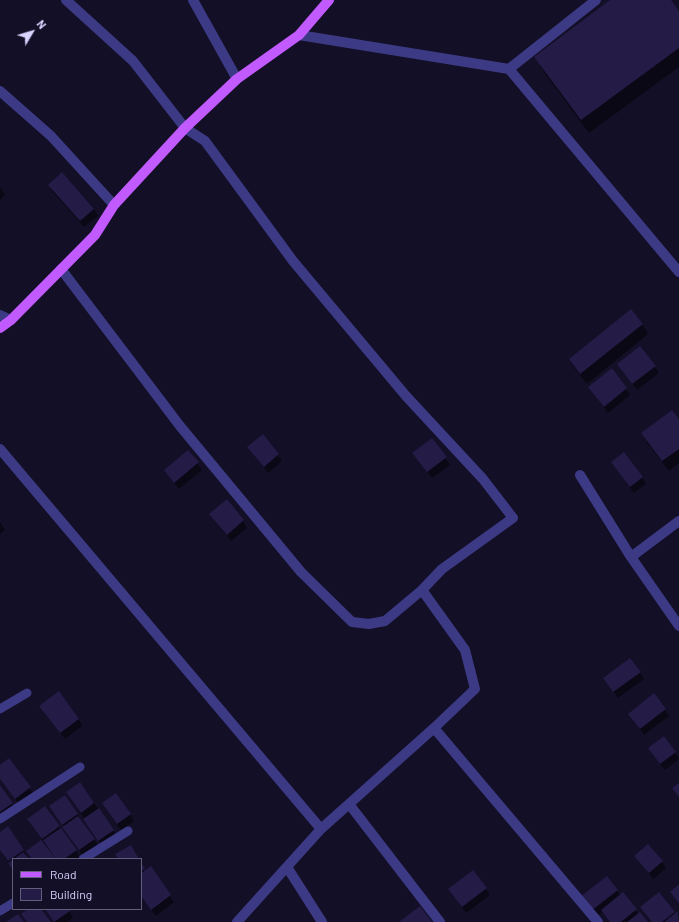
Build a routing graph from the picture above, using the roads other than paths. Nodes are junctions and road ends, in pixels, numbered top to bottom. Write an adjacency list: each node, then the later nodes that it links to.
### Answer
1 (66, 0): 9 (street)
2 (192, 0): 7 (street)
3 (329, 0): 5 (main road)
4 (596, 0): 6 (street)
5 (299, 35): 6 (street); 7 (main road)
6 (509, 69): 11 (street)
7 (237, 79): 9 (main road)
8 (0, 91): 10 (street)
9 (185, 128): 10 (main road); 20 (street)
10 (114, 205): 12 (main road)
11 (678, 268)
12 (61, 269): 14 (main road); 20 (street)
13 (0, 315): 14 (street)
14 (11, 320): 15 (main road)
15 (0, 328)
16 (0, 449): 28 (street)
17 (580, 475): 19 (street)
18 (679, 521): 19 (street)
19 (631, 557): 21 (street)
20 (422, 590): 24 (street)
21 (679, 626)
22 (27, 693): 23 (lane)
23 (0, 709)
24 (434, 728): 26 (street); 37 (street)
25 (80, 767): 27 (lane)
26 (349, 804): 28 (street); 36 (street)
27 (0, 819)
28 (321, 829): 31 (street)
29 (128, 831): 30 (lane)
30 (85, 858)
31 (287, 867): 34 (street); 35 (street)
32 (12, 904): 33 (lane)
33 (0, 911)
34 (236, 922)
35 (322, 922)
36 (440, 922)
37 (598, 922)

